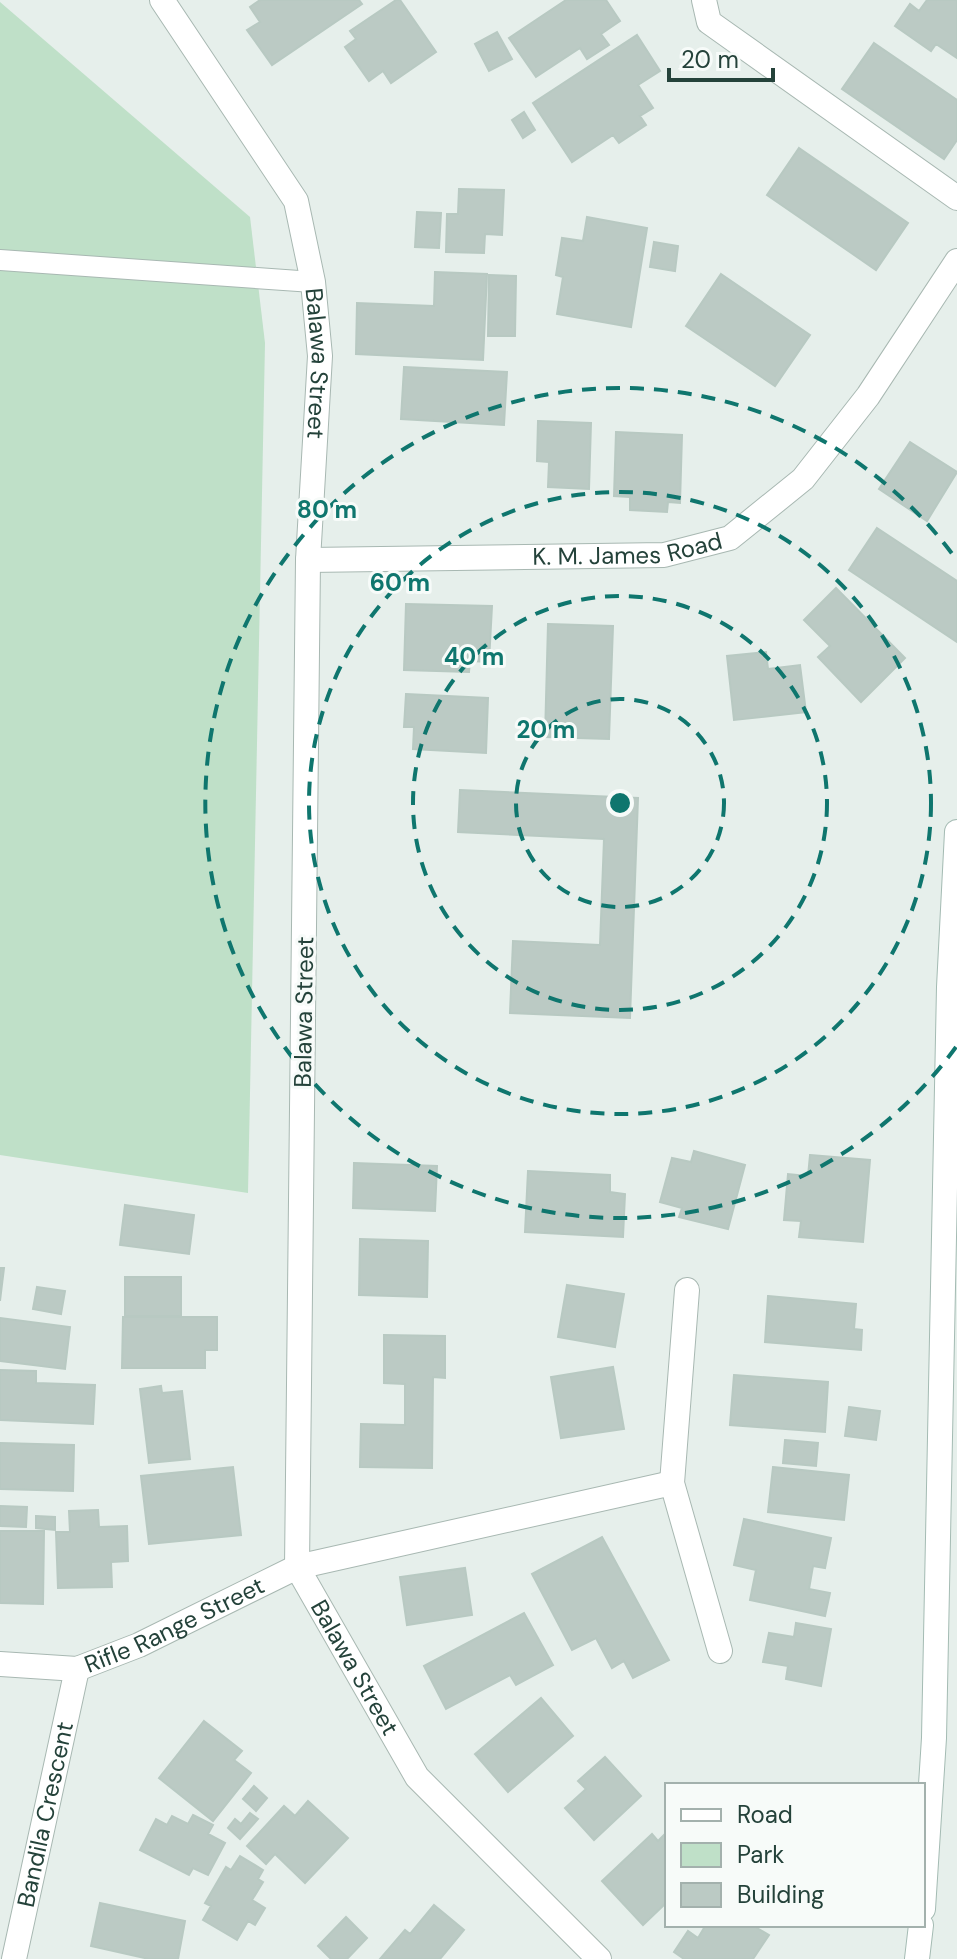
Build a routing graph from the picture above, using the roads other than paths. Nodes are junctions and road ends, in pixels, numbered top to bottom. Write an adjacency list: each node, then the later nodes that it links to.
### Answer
1 (162, 0): 6 (street, Balawa Street)
2 (704, 0): 3 (street)
3 (957, 198)
4 (0, 260): 6 (lane)
5 (957, 261): 7 (street, K. M. James Road)
6 (313, 282): 7 (street, Balawa Street)
7 (308, 560): 11 (street, Balawa Street)
8 (957, 832): 15 (street)
9 (687, 1290): 10 (street)
10 (672, 1483): 11 (street, Rifle Range Street); 12 (street)
11 (297, 1567): 14 (street, Rifle Range Street); 18 (street, Balawa Street)
12 (720, 1651)
13 (0, 1664): 14 (street, Rifle Range Street)
14 (77, 1669): 17 (street, Bandila Crescent)
15 (925, 1878)
16 (921, 1927): 19 (street)
17 (14, 1959)
18 (599, 1959)
19 (917, 1959)

